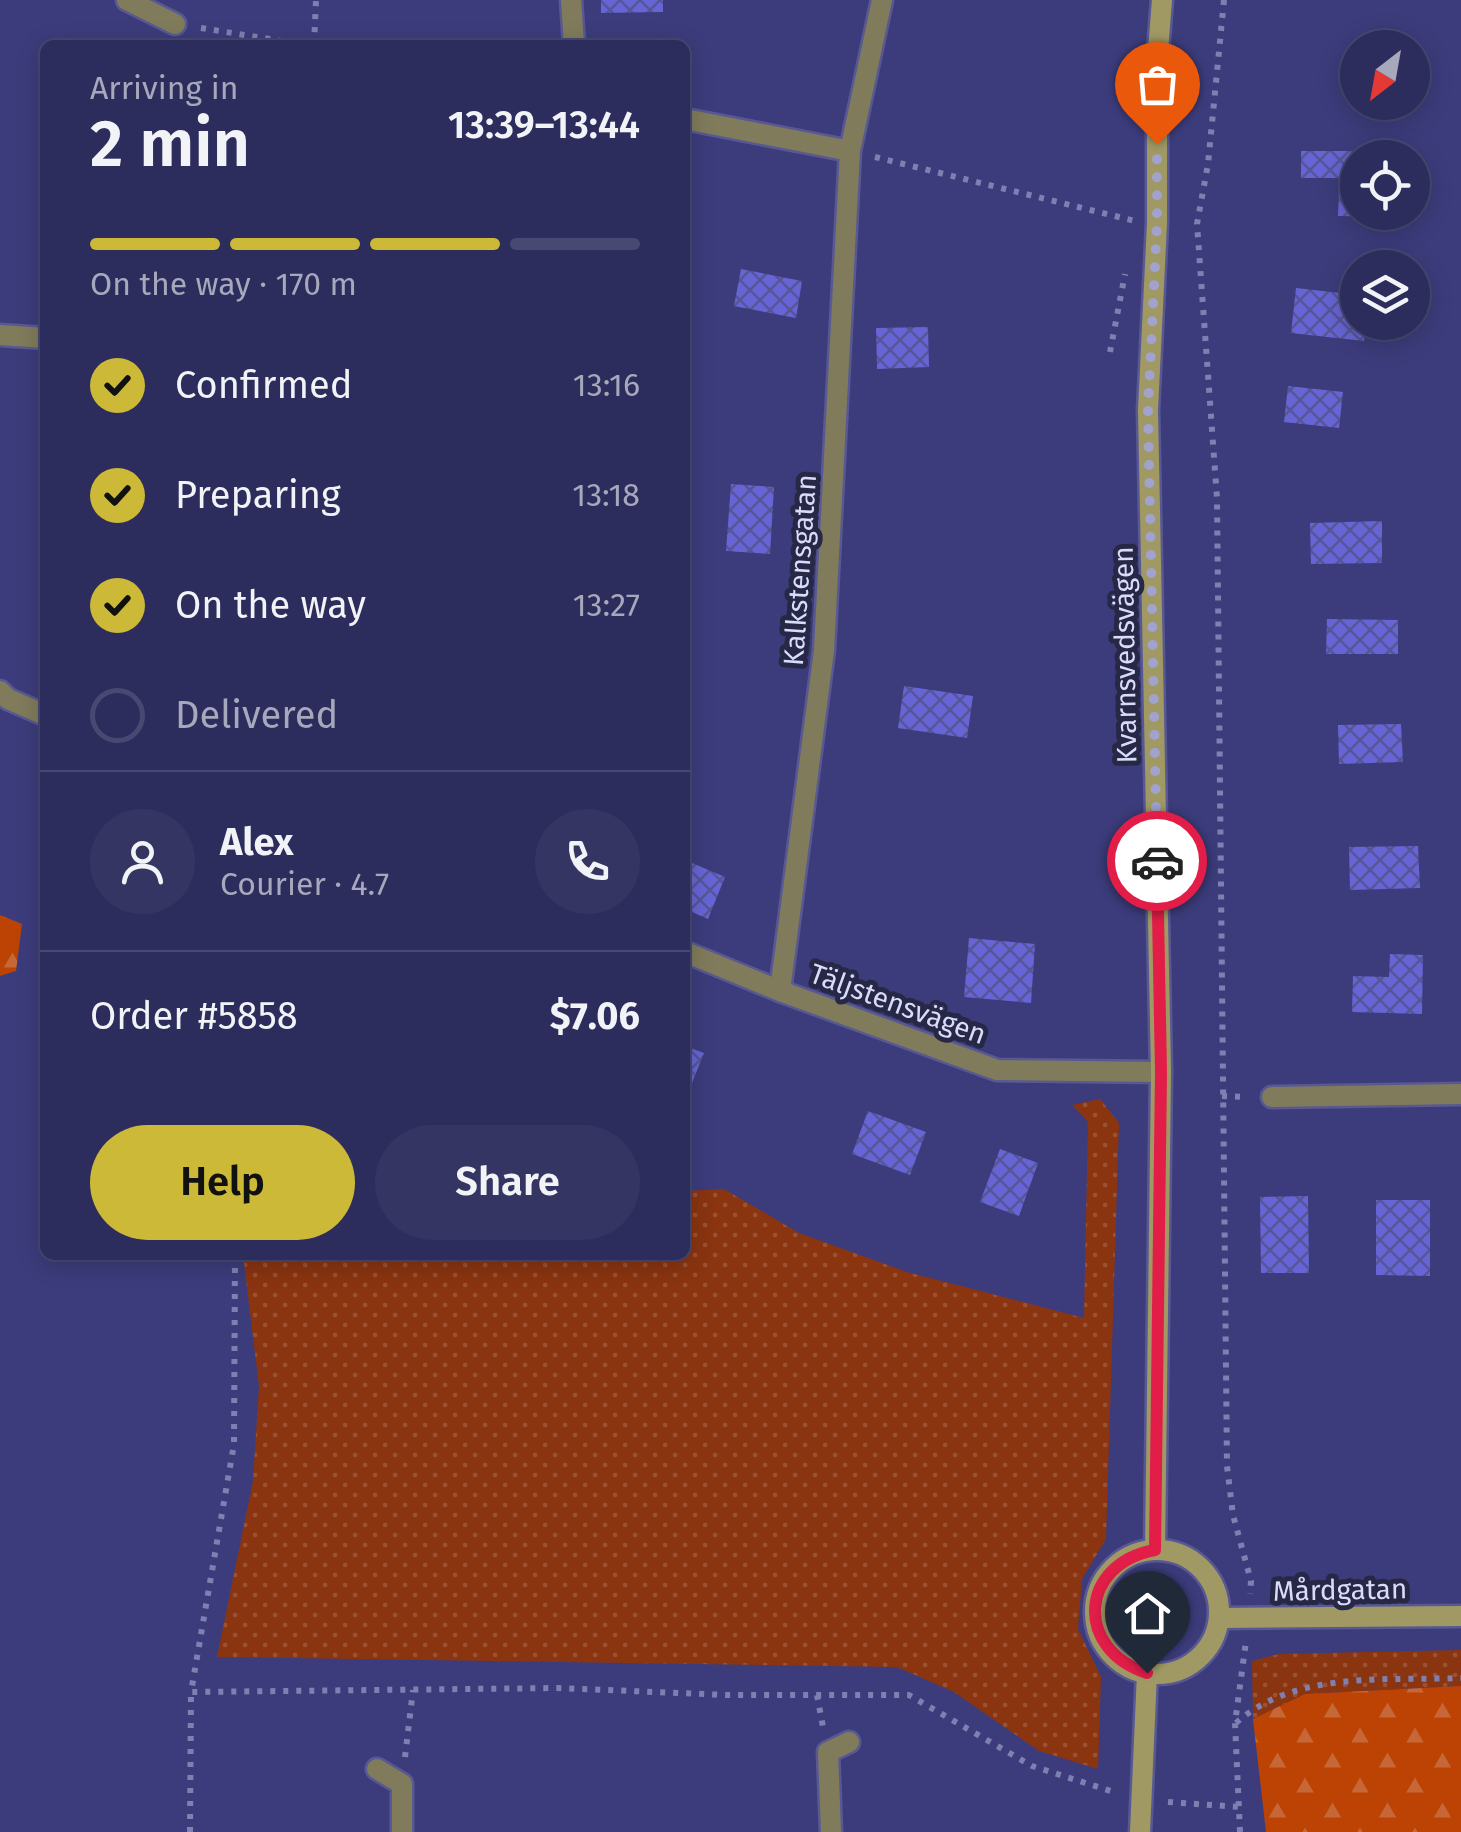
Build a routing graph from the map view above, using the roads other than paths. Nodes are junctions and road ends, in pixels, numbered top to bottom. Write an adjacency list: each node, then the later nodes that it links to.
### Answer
1 (127, 0): 5 (street)
2 (571, 0): 6 (street)
3 (882, 0): 8 (street, Kalkstensgatan)
4 (1162, 0): 15 (street, Kvarnsvedsvägen)
5 (174, 24)
6 (574, 40)
7 (690, 120): 8 (street)
8 (850, 151): 14 (street, Kalkstensgatan)
9 (0, 335): 10 (street)
10 (40, 338)
11 (0, 691): 12 (street)
12 (40, 713)
13 (690, 954): 14 (street, Täljstensvägen)
14 (780, 990): 15 (street, Täljstensvägen)
15 (1161, 1072): 18 (street, Kvarnsvedsvägen)
16 (1461, 1094): 17 (street)
17 (1272, 1097)
18 (1155, 1550): 20 (street); 21 (street)
19 (1461, 1616): 20 (street, Mårdgatan)
20 (1219, 1618): 21 (street)
21 (1147, 1673): 26 (street)
22 (849, 1742): 25 (street)
23 (377, 1769): 24 (street)
24 (402, 1832)
25 (830, 1832)
26 (1140, 1832)

